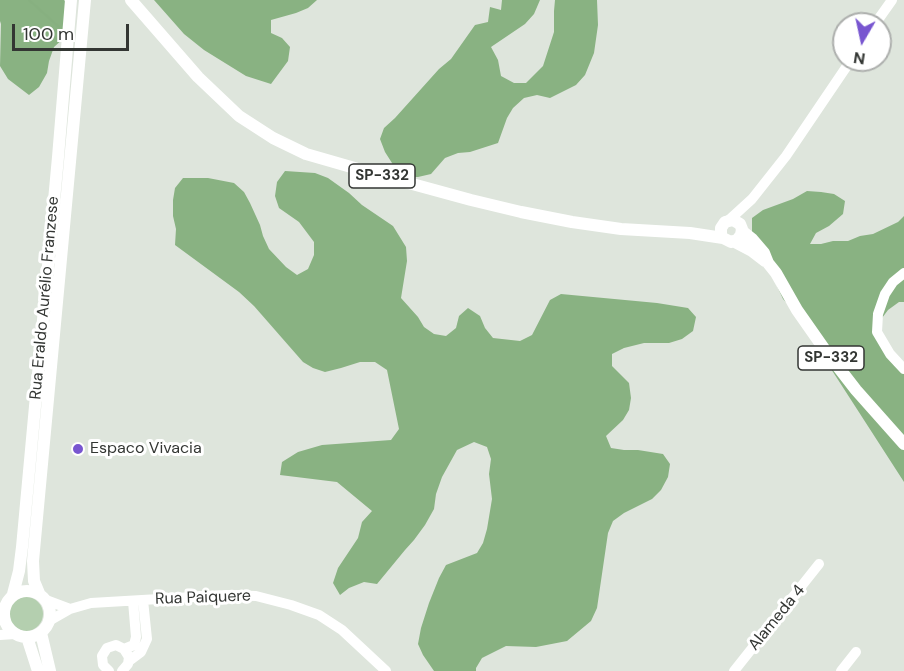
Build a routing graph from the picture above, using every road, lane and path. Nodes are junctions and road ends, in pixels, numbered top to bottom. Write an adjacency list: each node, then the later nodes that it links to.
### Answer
1 (71, 0): 13 (main road, Rua Eraldo Aurélio Franzese)
2 (85, 0): 14 (main road, Rua Eraldo Aurélio Franzese)
3 (131, 0): 7 (main road, SP-332)
4 (842, 72): 5 (street)
5 (752, 199): 6 (street); 7 (street)
6 (742, 229): 7 (main road); 8 (main road, SP-332)
7 (727, 231): 8 (main road, SP-332)
8 (768, 263): 11 (main road, SP-332)
9 (904, 273): 10 (street)
10 (904, 369)
11 (904, 444)
12 (819, 564): 29 (street, Alameda 4)
13 (13, 594): 14 (main road); 17 (main road)
14 (43, 597): 16 (street); 18 (main road)
15 (138, 600): 16 (street, Rua Paiquere); 22 (street); 24 (street); 28 (street, Rua Paiquere)
16 (70, 609): 18 (street, Rua Paiquere)
17 (2, 614): 21 (main road)
18 (49, 621): 19 (main road)
19 (41, 633): 21 (main road); 27 (main road)
20 (0, 635): 21 (street)
21 (21, 635): 26 (main road)
22 (124, 649): 24 (street); 25 (street)
23 (856, 652): 30 (street)
24 (124, 668)
25 (106, 669)
26 (38, 671)
27 (50, 671)
28 (386, 671)
29 (734, 671)
30 (841, 671)

